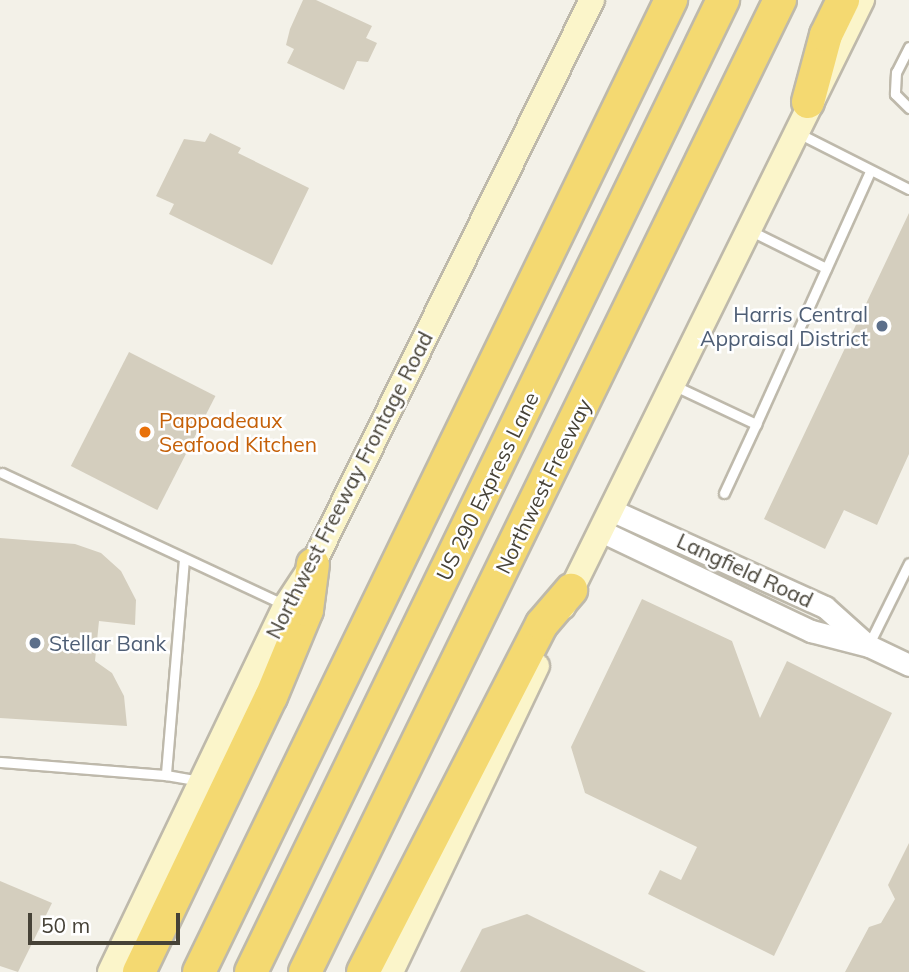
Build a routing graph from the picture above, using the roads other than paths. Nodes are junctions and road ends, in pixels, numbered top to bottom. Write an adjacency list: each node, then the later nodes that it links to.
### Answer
1 (592, 0): 22 (main road, Northwest Freeway Frontage Road)
2 (671, 0): 33 (highway)
3 (723, 0): 34 (highway, US 290 Express Lane)
4 (780, 0): 35 (highway, Northwest Freeway)
5 (843, 0): 8 (highway)
6 (862, 0): 8 (main road)
7 (909, 47): 9 (lane)
8 (808, 102): 10 (main road)
9 (909, 108)
10 (794, 131): 11 (lane); 13 (main road)
11 (870, 171): 12 (lane); 14 (lane)
12 (909, 189)
13 (746, 228): 14 (lane); 15 (main road)
14 (826, 268): 16 (lane)
15 (671, 384): 16 (lane); 19 (main road)
16 (756, 424): 18 (lane)
17 (2, 473): 20 (lane)
18 (724, 493)
19 (606, 521): 24 (main road); 26 (street, Langfield Road)
20 (184, 559): 25 (lane); 29 (lane)
21 (909, 562): 23 (lane)
22 (313, 564): 25 (main road, Northwest Freeway Frontage Road); 32 (highway)
23 (906, 578): 26 (lane)
24 (571, 590): 36 (highway); 37 (main road)
25 (286, 605): 30 (main road, Northwest Freeway Frontage Road)
26 (869, 646): 27 (street, Langfield Road)
27 (909, 665)
28 (0, 762): 29 (lane)
29 (166, 775): 30 (lane)
30 (203, 782): 31 (main road, Northwest Freeway Frontage Road)
31 (110, 972)
32 (139, 972)
33 (199, 972)
34 (251, 972)
35 (305, 972)
36 (363, 972)
37 (391, 972)

